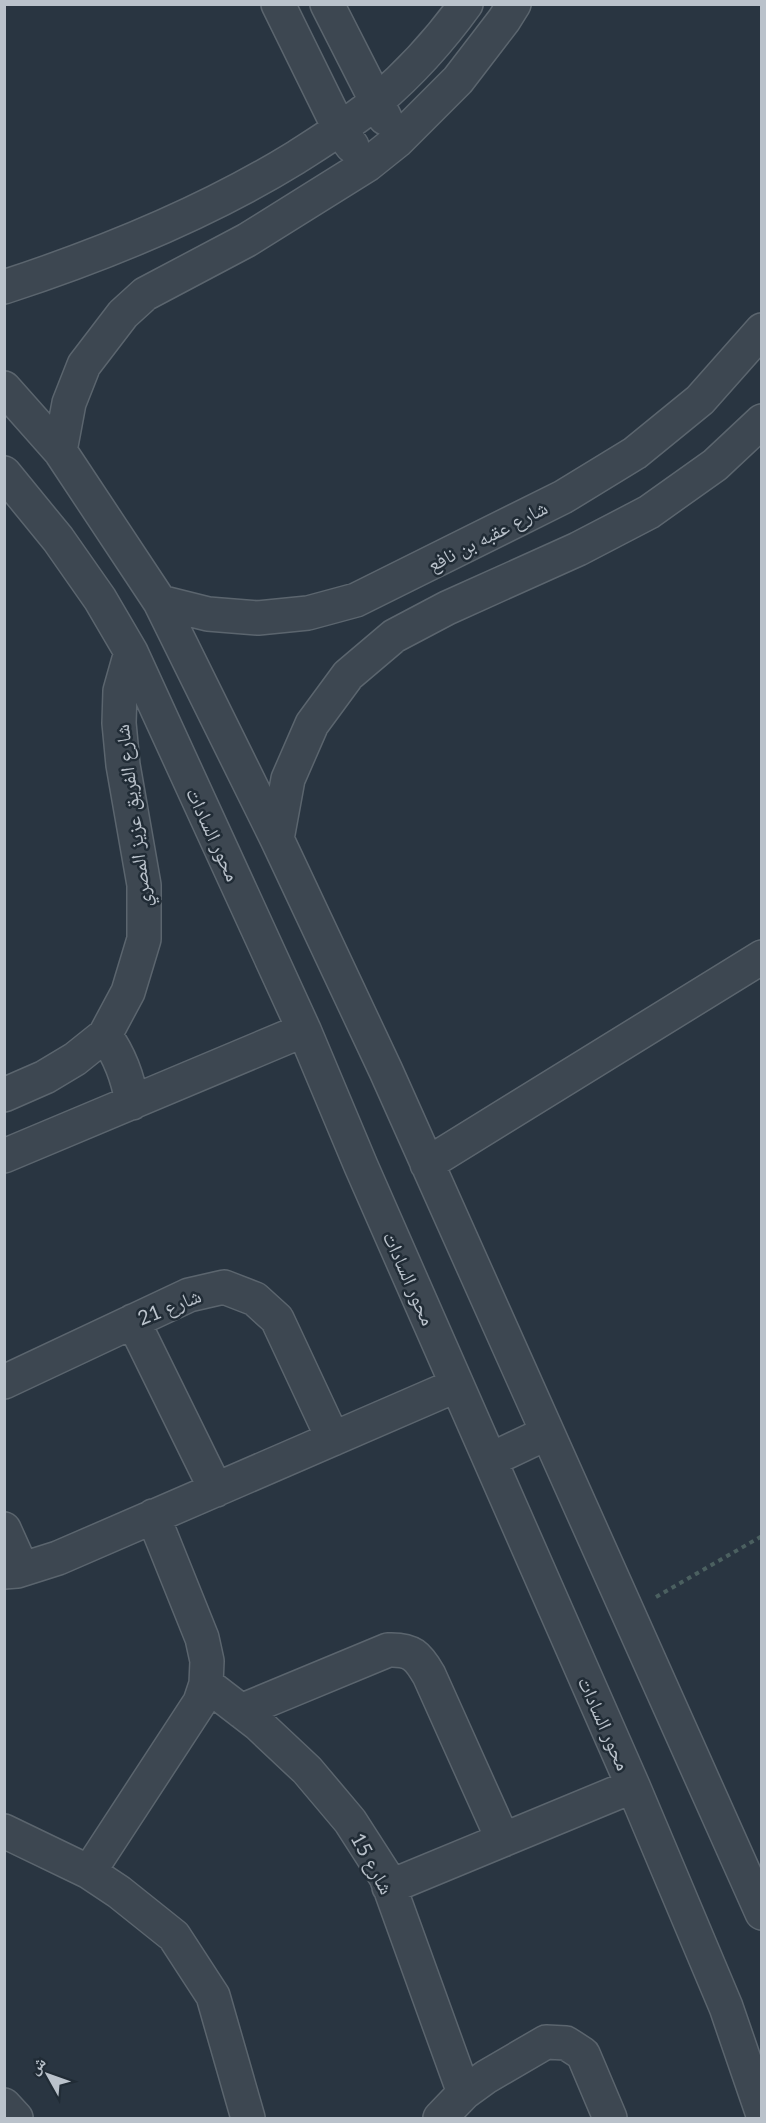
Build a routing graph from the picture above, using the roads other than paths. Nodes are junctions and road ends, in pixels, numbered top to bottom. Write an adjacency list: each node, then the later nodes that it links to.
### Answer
1 (278, 4): 6 (street)
2 (327, 4): 5 (street)
3 (466, 4): 5 (street)
4 (514, 4): 7 (street)
5 (377, 101): 6 (street); 7 (street)
6 (340, 130): 8 (street); 9 (street)
7 (397, 141): 8 (street)
8 (367, 165): 13 (street)
9 (4, 287)
10 (762, 330): 15 (street, شارع عقبه بن نافع)
11 (4, 388): 13 (street)
12 (762, 421): 17 (street)
13 (60, 452): 15 (street)
14 (4, 473): 16 (street, محور السادات)
15 (160, 602): 17 (street)
16 (130, 652): 19 (street, محور السادات); 20 (street, شارع الفريق عزيز المصري)
17 (277, 839): 24 (street)
18 (762, 957): 24 (street)
19 (304, 1030): 22 (street); 27 (street, محور السادات)
20 (105, 1035): 21 (street, شارع الفريق عزيز المصري); 22 (street)
21 (4, 1095)
22 (132, 1103): 23 (street)
23 (4, 1156)
24 (427, 1164): 28 (street)
25 (133, 1321): 26 (street, شارع 21); 29 (street, شارع 21); 31 (street)
26 (4, 1382)
27 (457, 1385): 29 (street); 30 (street, محور السادات)
28 (547, 1433): 30 (street); 42 (street)
29 (333, 1439): 31 (street)
30 (490, 1460): 37 (street, محور السادات)
31 (216, 1490): 32 (street)
32 (153, 1516): 34 (street); 35 (street)
33 (4, 1529): 34 (street)
34 (13, 1571)
35 (206, 1684): 36 (street, شارع 15); 40 (street)
36 (242, 1711): 39 (street); 41 (street, شارع 15)
37 (633, 1786): 39 (street); 45 (street, محور السادات)
38 (4, 1831): 40 (street)
39 (503, 1839): 41 (street)
40 (89, 1872): 47 (street)
41 (389, 1887): 43 (street, شارع 15)
42 (762, 1913)
43 (464, 2093): 48 (street); 49 (street)
44 (4, 2105): 46 (street)
45 (762, 2112)
46 (15, 2118)
47 (248, 2118)
48 (440, 2118)
49 (610, 2118)

